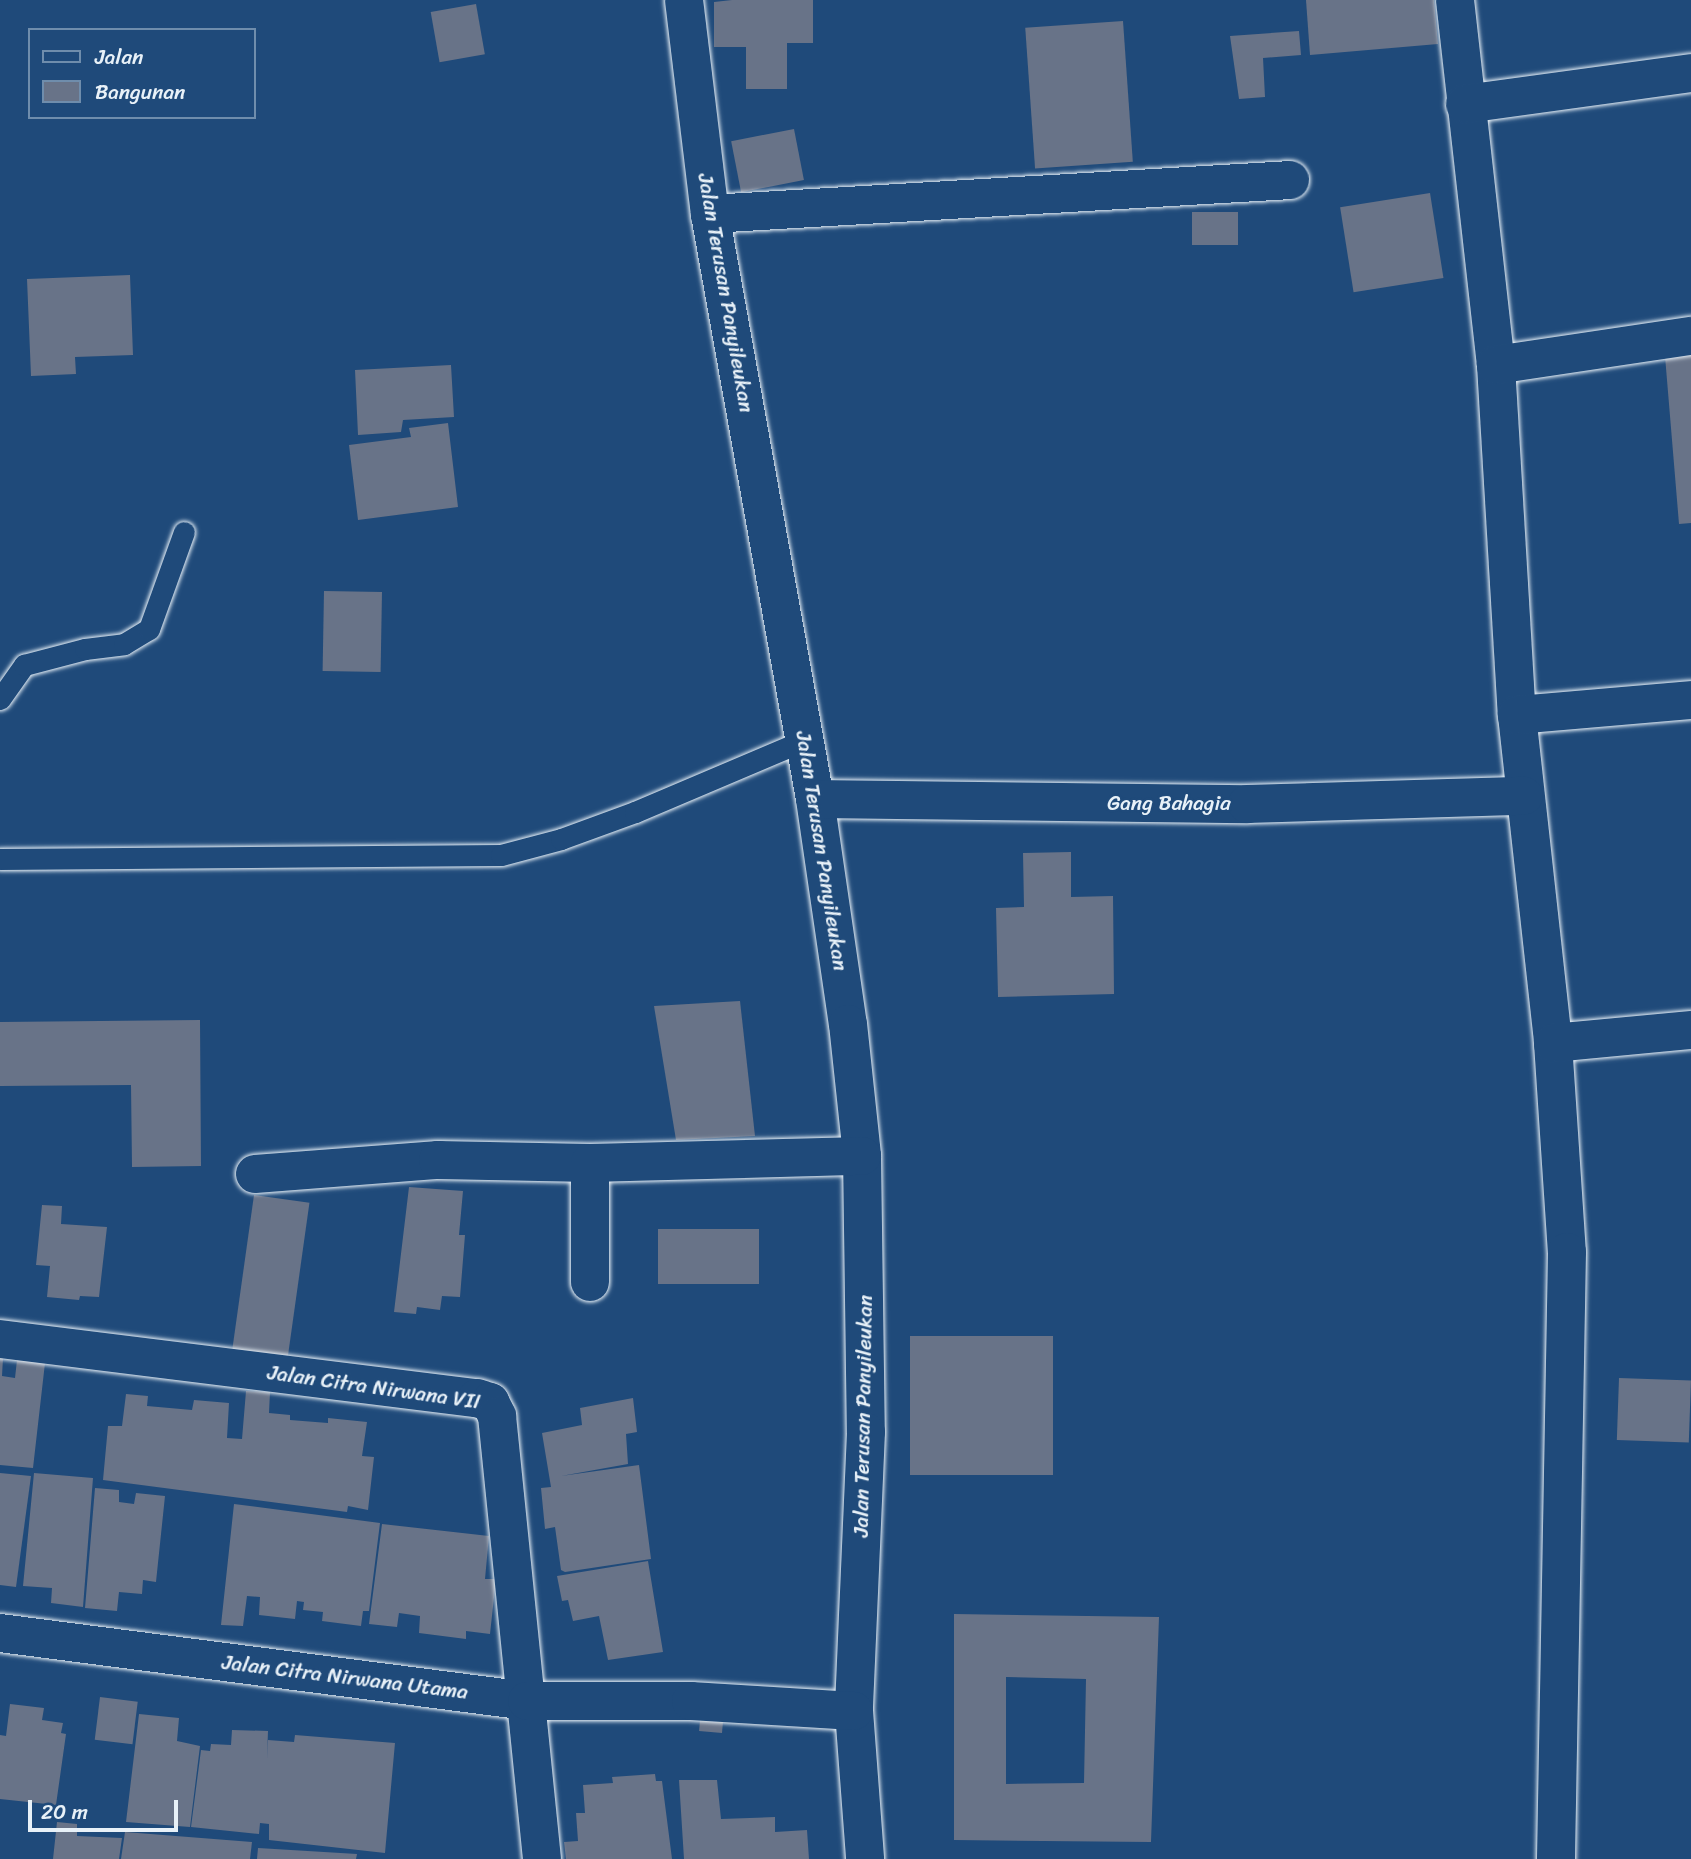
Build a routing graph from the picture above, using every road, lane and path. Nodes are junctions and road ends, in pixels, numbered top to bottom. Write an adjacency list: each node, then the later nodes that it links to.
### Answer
1 (684, 0): 6 (street, Jalan Terusan Panyileukan)
2 (1455, 0): 4 (street)
3 (1691, 73): 4 (street)
4 (1465, 104): 8 (street)
5 (1290, 180): 6 (street)
6 (710, 214): 13 (street, Jalan Terusan Panyileukan)
7 (1691, 336): 8 (street)
8 (1496, 365): 12 (street)
9 (184, 532): 10 (lane)
10 (0, 699)
11 (1691, 700): 12 (street)
12 (1517, 715): 14 (street)
13 (805, 740): 15 (street, Jalan Terusan Panyileukan); 16 (lane)
14 (1524, 796): 15 (street, Gang Bahagia); 18 (street)
15 (815, 799): 19 (street, Jalan Terusan Panyileukan)
16 (0, 859)
17 (1691, 1030): 18 (street)
18 (1553, 1043): 29 (street)
19 (862, 1156): 20 (street); 26 (street, Jalan Terusan Panyileukan)
20 (590, 1163): 21 (street); 22 (street)
21 (255, 1174)
22 (590, 1282)
23 (0, 1339): 25 (street, Jalan Citra Nirwana VII)
24 (0, 1633): 25 (street, Jalan Citra Nirwana Utama)
25 (527, 1701): 26 (street, Jalan Citra Nirwana Utama); 27 (street, Jalan Citra Nirwana VII)
26 (855, 1711): 28 (street, Jalan Terusan Panyileukan)
27 (542, 1859)
28 (865, 1859)
29 (1556, 1859)

